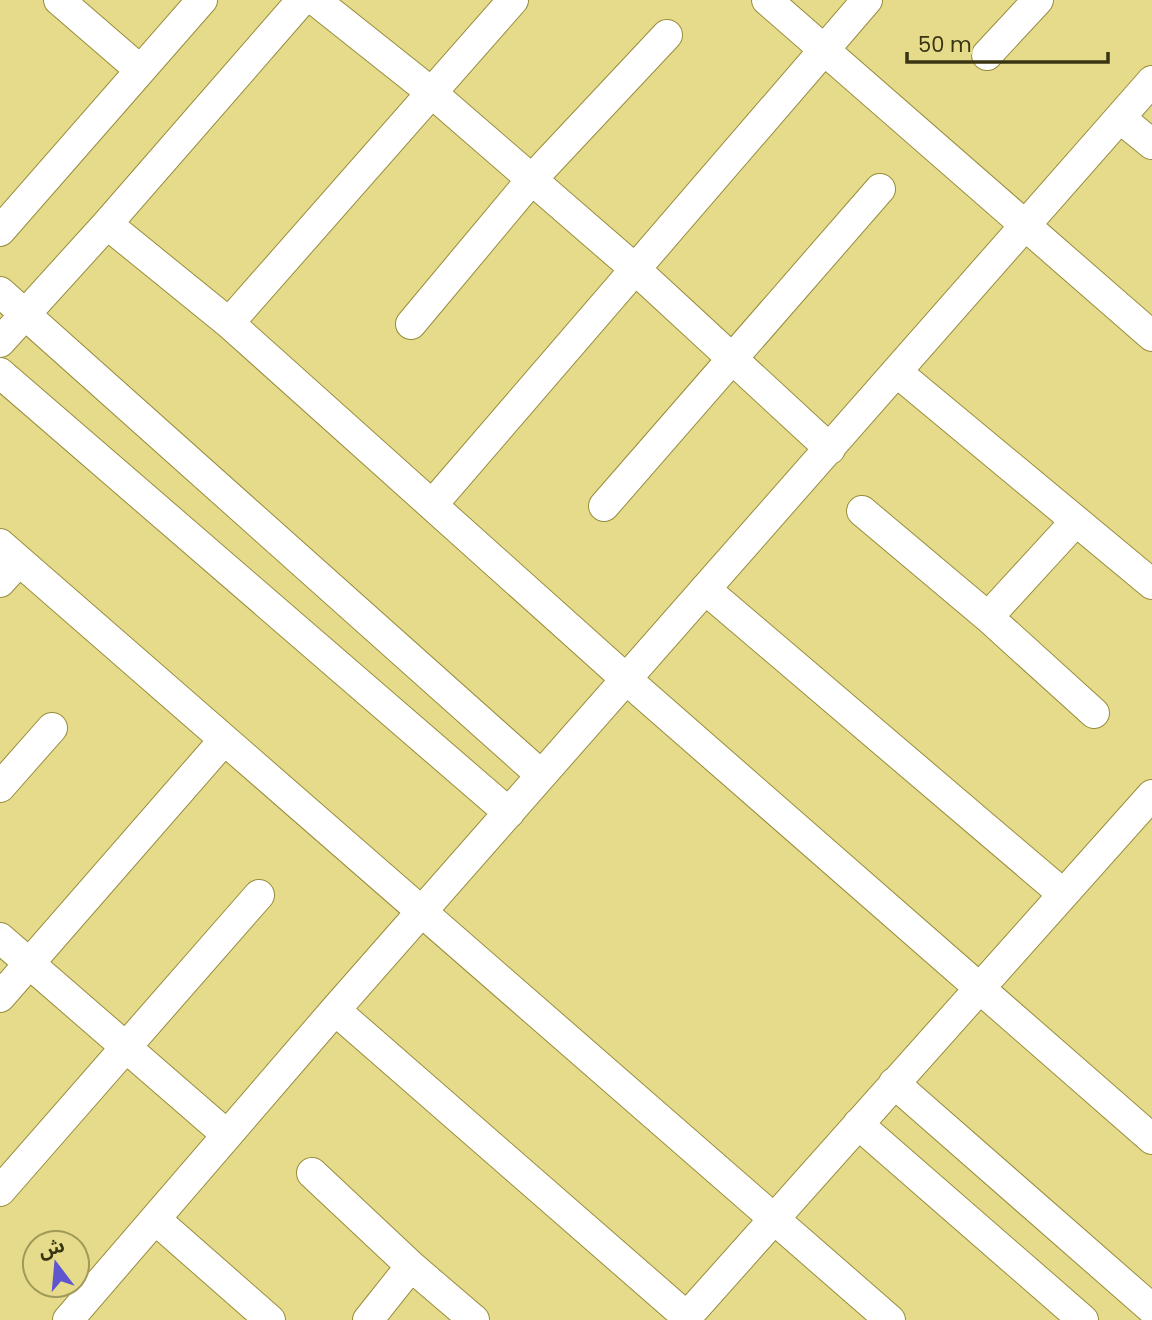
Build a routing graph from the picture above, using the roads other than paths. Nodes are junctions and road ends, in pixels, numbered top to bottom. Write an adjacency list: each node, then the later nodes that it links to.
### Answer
1 (59, 0): 12 (street)
2 (202, 0): 12 (street)
3 (302, 0): 19 (street)
4 (315, 0): 14 (street)
5 (513, 0): 14 (street)
6 (766, 0): 10 (street)
7 (867, 0): 10 (street)
8 (1038, 0): 11 (street)
9 (667, 35): 17 (street)
10 (823, 49): 20 (street); 22 (street)
11 (987, 55)
12 (140, 70): 21 (street)
13 (1152, 81): 15 (street)
14 (432, 93): 17 (street); 25 (street)
15 (1120, 118): 16 (street); 20 (street)
16 (1152, 144)
17 (532, 179): 22 (street); 26 (street)
18 (880, 189): 29 (street)
19 (107, 224): 24 (street); 25 (street)
20 (1026, 225): 27 (street); 31 (street)
21 (0, 231)
22 (635, 269): 29 (street); 33 (street)
23 (0, 292): 24 (street)
24 (25, 314): 28 (street); 45 (street)
25 (229, 323): 33 (street)
26 (411, 324)
27 (1152, 336)
28 (0, 342)
29 (732, 359): 32 (street); 34 (street)
30 (0, 373): 48 (street)
31 (898, 373): 32 (street); 36 (street)
32 (830, 449): 39 (street)
33 (432, 505): 41 (street)
34 (604, 506)
35 (862, 511): 40 (street)
36 (1076, 521): 38 (street); 40 (street)
37 (6, 562): 44 (street)
38 (1152, 584)
39 (705, 589): 41 (street); 49 (street)
40 (988, 617): 42 (street)
41 (626, 679): 45 (street); 54 (street)
42 (1094, 713)
43 (52, 728): 46 (street)
44 (224, 740): 51 (street); 53 (street)
45 (541, 775): 48 (street)
46 (0, 788)
47 (1152, 794): 49 (street)
48 (509, 813): 51 (street)
49 (1063, 894): 54 (street)
50 (258, 895): 57 (street)
51 (421, 912): 56 (street); 65 (street)
52 (0, 938): 53 (street)
53 (29, 964): 55 (street); 57 (street)
54 (978, 988): 58 (street); 61 (street)
55 (0, 998)
56 (335, 1010): 60 (street); 68 (street)
57 (126, 1047): 60 (street); 63 (street)
58 (894, 1083): 59 (street); 67 (street)
59 (858, 1124): 65 (street); 74 (street)
60 (227, 1135): 64 (street)
61 (1152, 1139)
62 (312, 1174): 66 (street)
63 (0, 1191)
64 (155, 1219): 69 (street); 70 (street)
65 (774, 1219): 68 (street); 73 (street)
66 (411, 1266): 71 (street); 72 (street)
67 (1152, 1309)
68 (686, 1318)
69 (68, 1320)
70 (270, 1320)
71 (368, 1320)
72 (474, 1320)
73 (890, 1320)
74 (1083, 1320)

